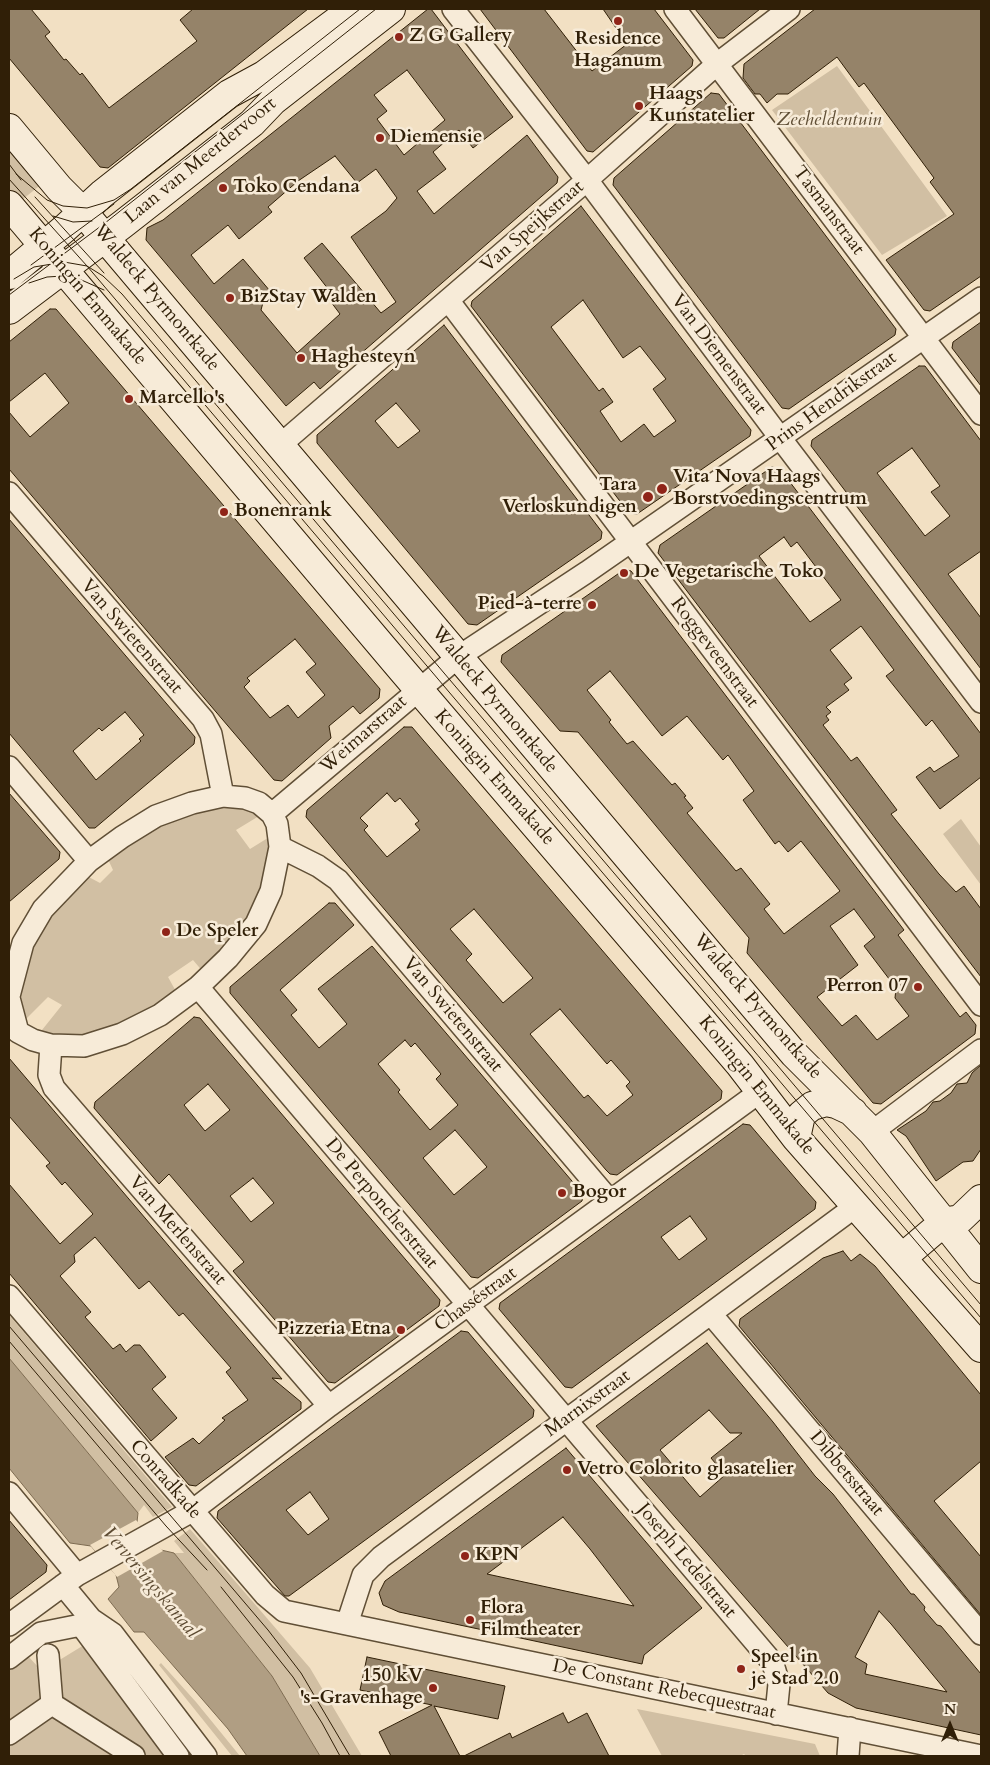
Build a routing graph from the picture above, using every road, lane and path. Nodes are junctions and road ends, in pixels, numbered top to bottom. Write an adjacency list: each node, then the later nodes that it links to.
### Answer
1 (352, 9): 10 (main road, Laan van Meerdervoort)
2 (391, 9): 11 (main road, Laan van Meerdervoort)
3 (453, 9): 8 (street, Van Diemenstraat)
4 (674, 9): 6 (street, Tasmanstraat)
5 (789, 9): 6 (street, Van Speijkstraat)
6 (716, 64): 8 (street, Van Speijkstraat); 18 (street, Tasmanstraat)
7 (9, 128): 10 (main road, Waldeck Pyrmontkade)
8 (587, 180): 16 (street, Van Speijkstraat); 20 (street, Van Diemenstraat)
9 (9, 205): 12 (main road, Koningin Emmakade)
10 (83, 212): 11 (main road, Waldeck Pyrmontkade); 12 (main road, Laan van Meerdervoort)
11 (104, 238): 13 (main road, Laan van Meerdervoort); 21 (main road, Waldeck Pyrmontkade)
12 (44, 245): 13 (main road, Koningin Emmakade); 14 (main road, Laan van Meerdervoort)
13 (64, 269): 17 (main road, Laan van Meerdervoort); 25 (main road, Koningin Emmakade)
14 (9, 275)
15 (981, 298): 18 (street, Prins Hendrikstraat)
16 (448, 300): 21 (street, Van Speijkstraat); 23 (street, Roggeveenstraat)
17 (9, 310)
18 (923, 337): 19 (street, Tasmanstraat); 20 (street, Prins Hendrikstraat)
19 (981, 414)
20 (781, 439): 23 (street, Prins Hendrikstraat); 26 (street, Van Diemenstraat)
21 (279, 446): 24 (main road, Waldeck Pyrmontkade)
22 (9, 493): 28 (street, Van Swietenstraat)
23 (630, 542): 24 (street, Prins Hendrikstraat); 34 (street, Roggeveenstraat)
24 (458, 657): 25 (street, Weimarstraat); 39 (main road, Waldeck Pyrmontkade)
25 (418, 689): 29 (street, Weimarstraat); 38 (main road, Koningin Emmakade)
26 (981, 702)
27 (9, 767): 31 (street)
28 (223, 796): 29 (street); 31 (street)
29 (272, 814): 30 (street)
30 (280, 847): 32 (street); 43 (street, Van Swietenstraat)
31 (89, 861): 33 (street)
32 (198, 988): 36 (street); 49 (street, De Perponcherstraat)
33 (9, 997): 35 (street)
34 (981, 1005)
35 (14, 1035): 36 (street)
36 (52, 1045): 52 (street, Van Merlenstraat)
37 (981, 1050): 39 (street)
38 (761, 1091): 40 (main road, Koningin Emmakade); 43 (street, Chasséstraat)
39 (863, 1122): 40 (main road); 45 (main road, Waldeck Pyrmontkade)
40 (796, 1138): 44 (main road, Koningin Emmakade)
41 (981, 1185): 45 (main road)
42 (981, 1199): 45 (main road)
43 (610, 1201): 49 (street, Chasséstraat)
44 (856, 1206): 46 (main road, Koningin Emmakade); 50 (street, Marnixstraat)
45 (944, 1222): 46 (main road); 47 (main road, Waldeck Pyrmontkade)
46 (902, 1257): 51 (main road, Koningin Emmakade)
47 (981, 1269)
48 (9, 1296): 55 (street, Conradkade)
49 (468, 1306): 52 (street, Chasséstraat); 53 (street, De Perponcherstraat)
50 (711, 1314): 53 (street, Marnixstraat); 59 (street, Dibbetsstraat)
51 (981, 1348)
52 (329, 1406): 55 (street, Chasséstraat)
53 (566, 1420): 58 (street, Marnixstraat); 63 (street, Joseph Ledelstraat)
54 (9, 1494): 56 (street)
55 (192, 1511): 56 (street, Chasséstraat); 58 (street, Conradkade)
56 (70, 1580): 57 (street, Chasséstraat); 60 (street)
57 (9, 1624)
58 (347, 1624): 63 (street, De Constant Rebecquestraat)
59 (981, 1634)
60 (60, 1635): 61 (street); 62 (street); 67 (street); 68 (street)
61 (9, 1658)
62 (52, 1704): 65 (street); 66 (street)
63 (776, 1714): 64 (street, De Constant Rebecquestraat)
64 (850, 1728): 69 (street); 70 (street, De Constant Rebecquestraat)
65 (9, 1734)
66 (134, 1756)
67 (178, 1756)
68 (206, 1756)
69 (848, 1756)
70 (981, 1756)

